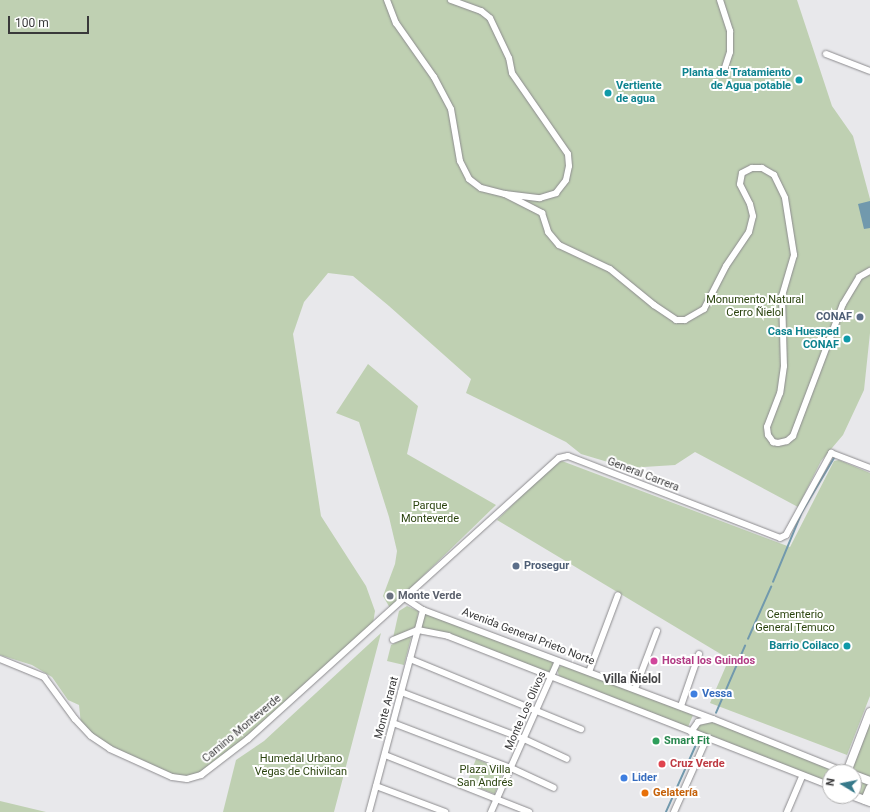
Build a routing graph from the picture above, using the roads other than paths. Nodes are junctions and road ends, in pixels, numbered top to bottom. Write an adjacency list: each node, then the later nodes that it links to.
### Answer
1 (387, 0): 7 (street)
2 (451, 0): 7 (street)
3 (720, 0): 6 (street)
4 (826, 54): 5 (street)
5 (870, 71)
6 (723, 74)
7 (505, 194): 8 (street)
8 (870, 271)
9 (870, 468): 11 (street, General Carrera)
10 (618, 595): 20 (street)
11 (406, 599): 12 (street, Avenida General Prieto Norte); 17 (street, Camino Monteverde)
12 (423, 610): 13 (street, Monte Ararat); 19 (street, Avenida General Prieto Norte)
13 (418, 630): 15 (street); 18 (street, Monte Ararat); 21 (street)
14 (657, 631): 22 (street)
15 (393, 640)
16 (699, 654): 24 (street)
17 (0, 659)
18 (410, 659): 23 (street, Monte Ararat); 25 (street)
19 (558, 661): 20 (street, Avenida General Prieto Norte); 21 (street, Monte Los Olivos)
20 (589, 672): 22 (street, Avenida General Prieto Norte)
21 (552, 677): 25 (street, Monte Los Olivos); 30 (street)
22 (635, 689): 24 (street, Avenida General Prieto Norte)
23 (401, 692): 28 (street, Monte Ararat); 32 (street)
24 (681, 706): 27 (street, Avenida General Prieto Norte)
25 (537, 709): 29 (street); 32 (street, Monte Los Olivos)
26 (870, 712): 36 (main road)
27 (713, 719): 30 (street); 35 (street, Avenida General Prieto Norte)
28 (393, 723): 33 (street, Monte Ararat); 37 (street)
29 (581, 729)
30 (691, 732): 31 (street)
31 (707, 738): 38 (street); 49 (street)
32 (524, 739): 34 (street); 37 (street, Monte Los Olivos)
33 (385, 755): 40 (street, Monte Ararat); 43 (street)
34 (568, 759)
35 (826, 764)
36 (849, 764)
37 (511, 768): 41 (street); 43 (street, Monte Los Olivos)
38 (802, 776): 39 (street); 50 (street)
39 (822, 783)
40 (376, 786): 45 (street, Monte Ararat); 46 (street)
41 (554, 788)
42 (870, 788): 44 (main road)
43 (497, 798): 47 (street, Monte Los Olivos); 48 (street)
44 (868, 801)
45 (369, 812)
46 (445, 812)
47 (490, 812)
48 (529, 812)
49 (674, 812)
50 (787, 812)

